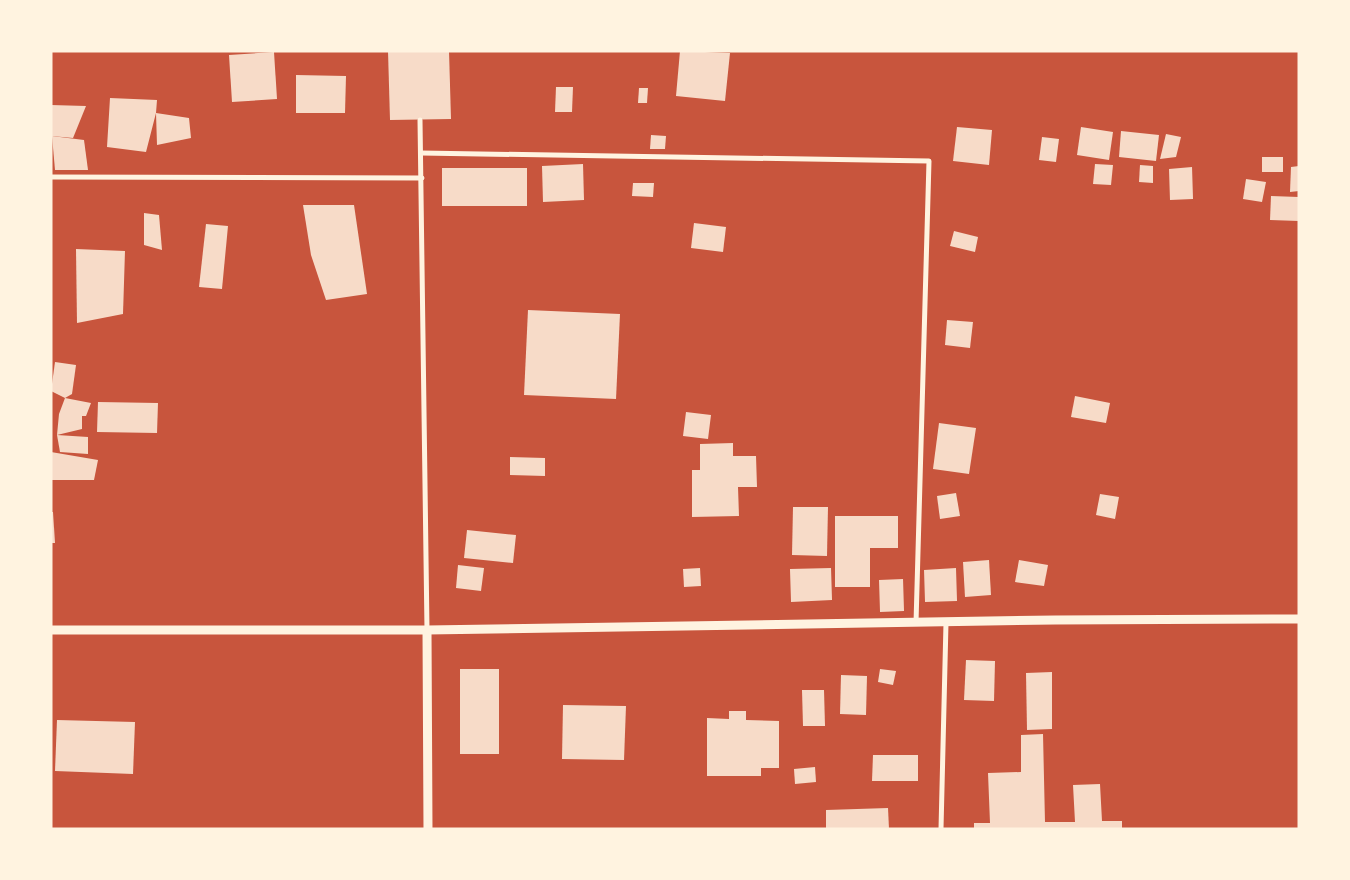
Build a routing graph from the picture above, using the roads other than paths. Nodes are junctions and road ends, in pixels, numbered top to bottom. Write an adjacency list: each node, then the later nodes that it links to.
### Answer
1 (420, 120): 2 (street)
2 (421, 153): 4 (street); 6 (street)
3 (51, 177): 4 (street)
4 (422, 178): 9 (street)
5 (1299, 619): 7 (street)
6 (916, 623): 7 (street); 9 (street)
7 (946, 623): 11 (street)
8 (51, 630): 9 (street)
9 (427, 630): 10 (street)
10 (428, 829)
11 (941, 829)

